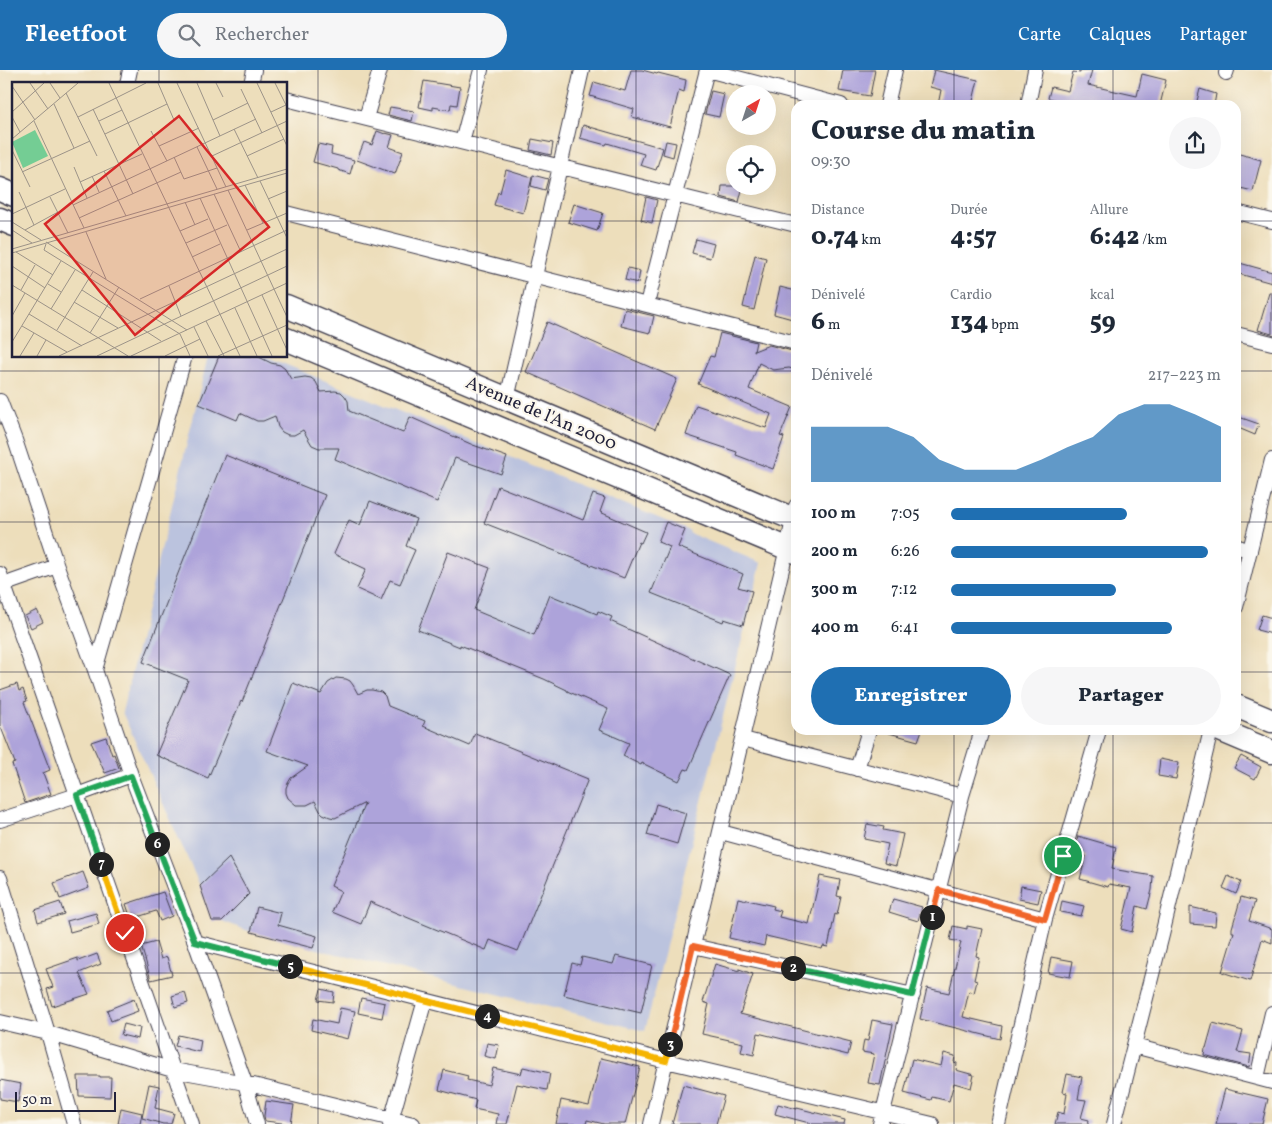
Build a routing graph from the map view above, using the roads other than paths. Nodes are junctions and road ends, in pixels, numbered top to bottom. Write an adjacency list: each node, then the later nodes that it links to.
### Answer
1 (380, 70): 11 (street)
2 (481, 70): 12 (street)
3 (582, 70): 13 (street)
4 (707, 70): 8 (street); 16 (street)
5 (895, 70): 9 (street)
6 (1035, 70): 10 (street)
7 (288, 98): 11 (street)
8 (822, 100)
9 (888, 100)
10 (1029, 100)
11 (366, 118): 12 (street)
12 (462, 142): 13 (street)
13 (560, 166): 16 (street); 23 (street)
14 (0, 189): 15 (main road)
15 (12, 193)
16 (675, 195): 22 (street); 24 (street)
17 (1241, 213): 20 (street)
18 (288, 214): 23 (street)
19 (0, 219): 21 (main road)
20 (1272, 221)
21 (12, 224)
22 (791, 224)
23 (536, 276): 24 (street); 31 (street)
24 (647, 304): 28 (street)
25 (288, 307): 31 (main road, Avenue de l'An 2000)
26 (1241, 335): 29 (street)
27 (288, 341): 36 (main road, Avenue de l'An 2000)
28 (791, 341)
29 (1272, 343)
30 (184, 358): 42 (street)
31 (507, 399): 34 (main road, Avenue de l'An 2000)
32 (1, 407): 39 (street)
33 (1272, 460): 37 (street)
34 (791, 513)
35 (1241, 548): 37 (street)
36 (791, 550)
37 (1250, 551): 41 (street)
38 (791, 554): 50 (street)
39 (57, 566): 40 (street); 42 (street)
40 (1, 582): 54 (street)
41 (1241, 587)
42 (95, 670): 53 (street)
43 (1241, 708): 44 (main road)
44 (1272, 721)
45 (867, 735): 52 (street)
46 (980, 735): 55 (street)
47 (1098, 735): 60 (street)
48 (1210, 735): 68 (street)
49 (1232, 735): 51 (main road)
50 (743, 739): 52 (street); 57 (street)
51 (1272, 752)
52 (858, 769): 55 (street)
53 (131, 776): 54 (street); 61 (street)
54 (77, 795): 56 (street); 70 (street)
55 (962, 796): 59 (street)
56 (0, 820)
57 (721, 832): 59 (street); 62 (street)
58 (0, 878): 67 (street)
59 (939, 890): 60 (street); 63 (street)
60 (1045, 919): 82 (street)
61 (195, 942): 64 (street); 73 (street)
62 (693, 946): 63 (street); 69 (street)
63 (912, 995): 74 (street)
64 (425, 1000): 69 (street); 75 (street)
65 (1272, 1013): 71 (street)
66 (0, 1022): 67 (street)
67 (48, 1033): 70 (street); 76 (street)
68 (1134, 1046): 71 (street); 83 (street)
69 (666, 1061): 74 (street); 80 (street)
70 (173, 1070): 73 (street); 77 (street)
71 (1257, 1078): 72 (street)
72 (1272, 1082)
73 (244, 1083): 75 (street); 78 (street)
74 (882, 1118): 81 (street)
75 (391, 1121): 79 (street)
76 (74, 1124)
77 (192, 1124)
78 (257, 1124)
79 (413, 1124)
80 (651, 1124)
81 (932, 1124)
82 (998, 1124)
83 (1114, 1124)

